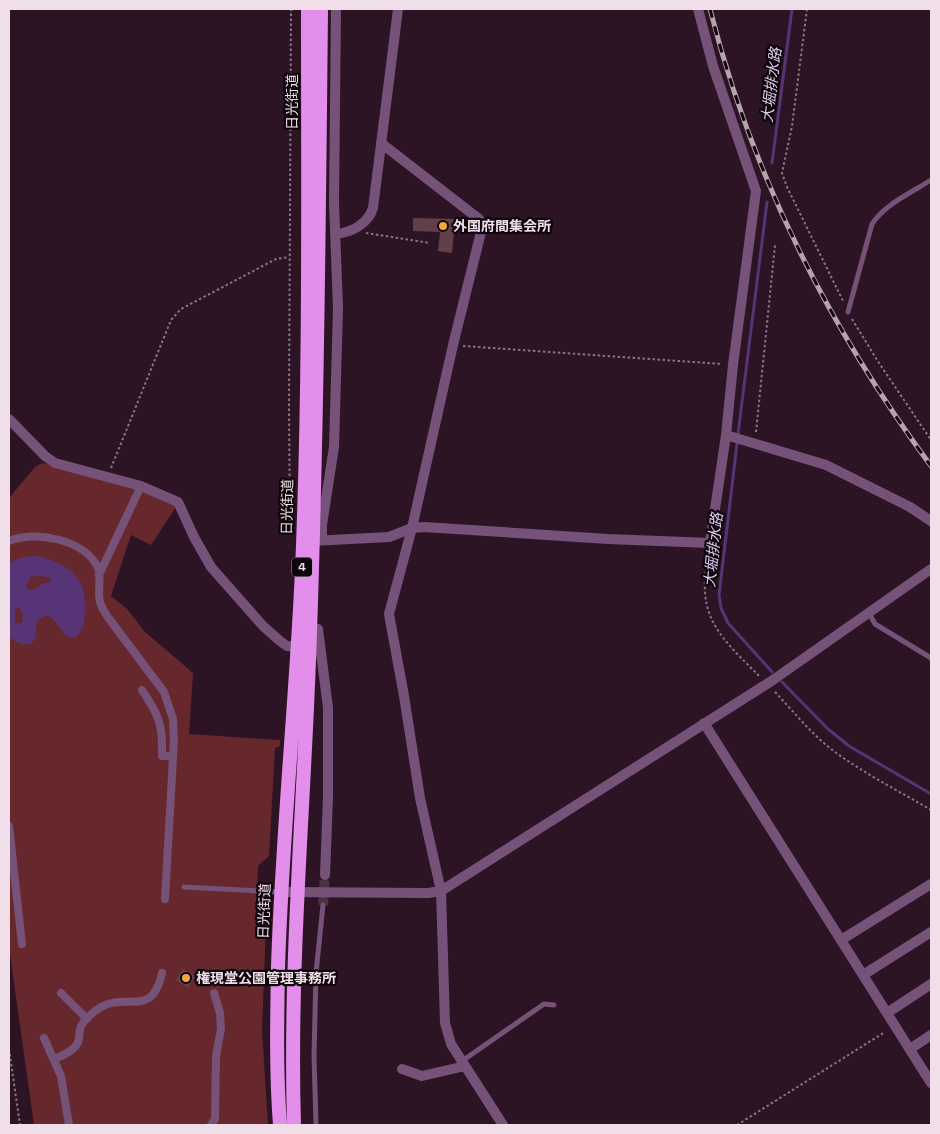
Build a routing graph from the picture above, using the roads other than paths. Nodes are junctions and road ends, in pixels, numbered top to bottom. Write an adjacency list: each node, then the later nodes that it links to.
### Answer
1 (308, 9): 21 (highway, 日光街道 / 4)
2 (321, 9): 16 (highway, 日光街道 / 4)
3 (336, 9): 8 (street)
4 (398, 9): 6 (street)
5 (698, 9): 11 (street)
6 (381, 143): 8 (street); 14 (street)
7 (931, 180): 9 (lane)
8 (336, 234): 16 (street)
9 (848, 312)
10 (9, 419): 12 (street)
11 (726, 435): 13 (street); 14 (street)
12 (141, 486): 18 (street); 21 (street)
13 (931, 521)
14 (412, 528): 16 (street); 30 (street)
15 (9, 541): 18 (street)
16 (317, 541): 20 (highway, 日光街道 / 4)
17 (931, 569): 19 (street)
18 (99, 576): 25 (street)
19 (869, 613): 22 (lane); 24 (street)
20 (310, 630): 21 (highway, 日光街道 / 4); 27 (street)
21 (303, 648): 31 (highway, 日光街道 / 4); 32 (highway, 日光街道 / 4)
22 (931, 658)
23 (142, 690): 25 (street)
24 (704, 723): 30 (street); 36 (street)
25 (173, 756): 33 (street)
26 (9, 826): 37 (street)
27 (324, 875)
28 (931, 884): 36 (street)
29 (184, 887): 31 (lane)
30 (441, 890): 32 (street); 50 (street)
31 (280, 892): 32 (street); 55 (highway, 日光街道 / 4)
32 (297, 893): 56 (highway, 日光街道 / 4)
33 (165, 899)
34 (323, 905): 57 (lane)
35 (931, 932): 39 (street)
36 (841, 940): 39 (street)
37 (22, 944)
38 (162, 973): 45 (street)
39 (863, 975): 44 (street)
40 (931, 984): 44 (street)
41 (61, 993): 45 (street)
42 (214, 993): 53 (street)
43 (554, 1005): 50 (lane)
44 (887, 1013): 48 (street)
45 (87, 1019): 49 (street)
46 (931, 1035): 48 (street)
47 (44, 1038): 49 (street)
48 (910, 1049): 52 (street)
49 (55, 1059): 54 (street)
50 (464, 1064): 51 (street); 58 (street)
51 (402, 1068)
52 (931, 1083)
53 (214, 1123)
54 (70, 1125)
55 (280, 1125)
56 (294, 1125)
57 (316, 1125)
58 (502, 1125)

